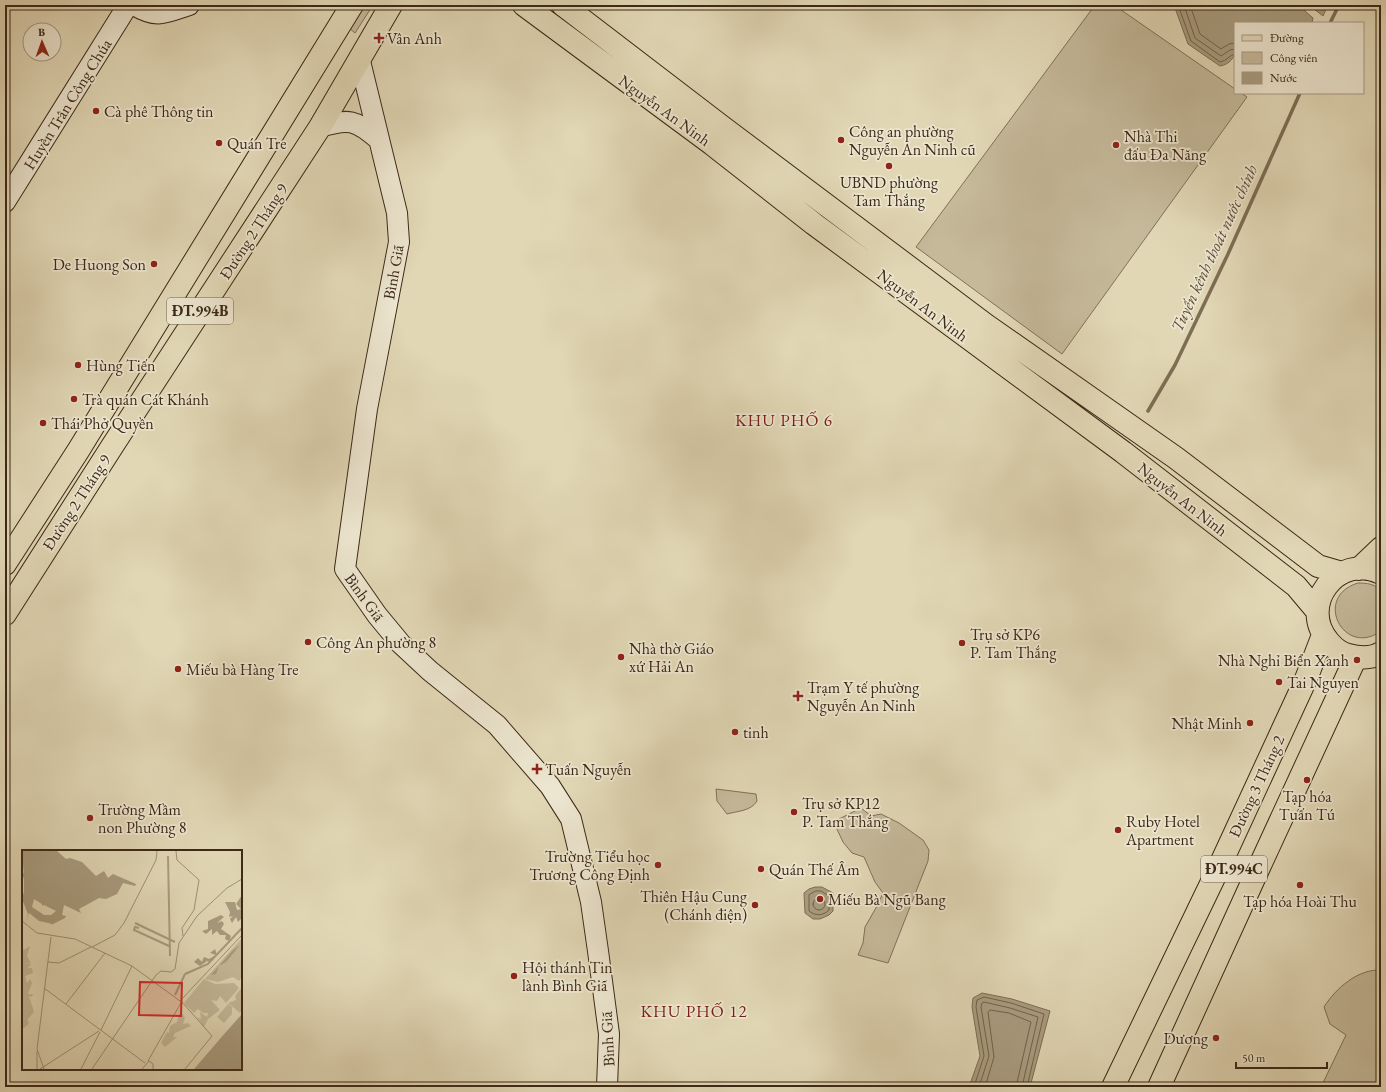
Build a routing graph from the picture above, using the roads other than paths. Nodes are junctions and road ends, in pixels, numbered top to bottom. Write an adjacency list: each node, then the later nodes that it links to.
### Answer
1 (128, 5): 11 (street, Huyền Trân Công Chúa)
2 (134, 5): 3 (street)
3 (189, 5)
4 (391, 5): 8 (main road, Đường 2 Tháng 9 / ĐT.994B)
5 (524, 5): 12 (main road, Nguyễn An Ninh)
6 (563, 5): 12 (main road, Nguyễn An Ninh)
7 (345, 9): 14 (main road, Đường 2 Tháng 9 / ĐT.994B)
8 (360, 61): 9 (main road, Đường 2 Tháng 9 / ĐT.994B); 10 (street, Bình Giã)
9 (320, 127): 10 (street); 13 (main road, Đường 2 Tháng 9 / ĐT.994B)
10 (378, 139): 22 (street, Bình Giã)
11 (5, 202)
12 (980, 334): 17 (main road, Nguyễn An Ninh); 18 (main road, Nguyễn An Ninh)
13 (113, 445): 14 (main road); 19 (main road, Đường 2 Tháng 9 / ĐT.994B)
14 (78, 451): 16 (main road, Đường 2 Tháng 9 / ĐT.994B)
15 (1381, 548): 17 (main road)
16 (5, 564)
17 (1368, 570): 18 (main road)
18 (1317, 610): 20 (main road)
19 (5, 614)
20 (1328, 642): 21 (main road); 23 (main road, Đường 3 Tháng 2 / ĐT.994C); 24 (main road, Đường 3 Tháng 2 / ĐT.994C)
21 (1373, 656): 25 (main road, ĐT.994C); 26 (main road, ĐT.994C)
22 (607, 1087)
23 (1113, 1087)
24 (1129, 1087)
25 (1159, 1087)
26 (1171, 1087)

